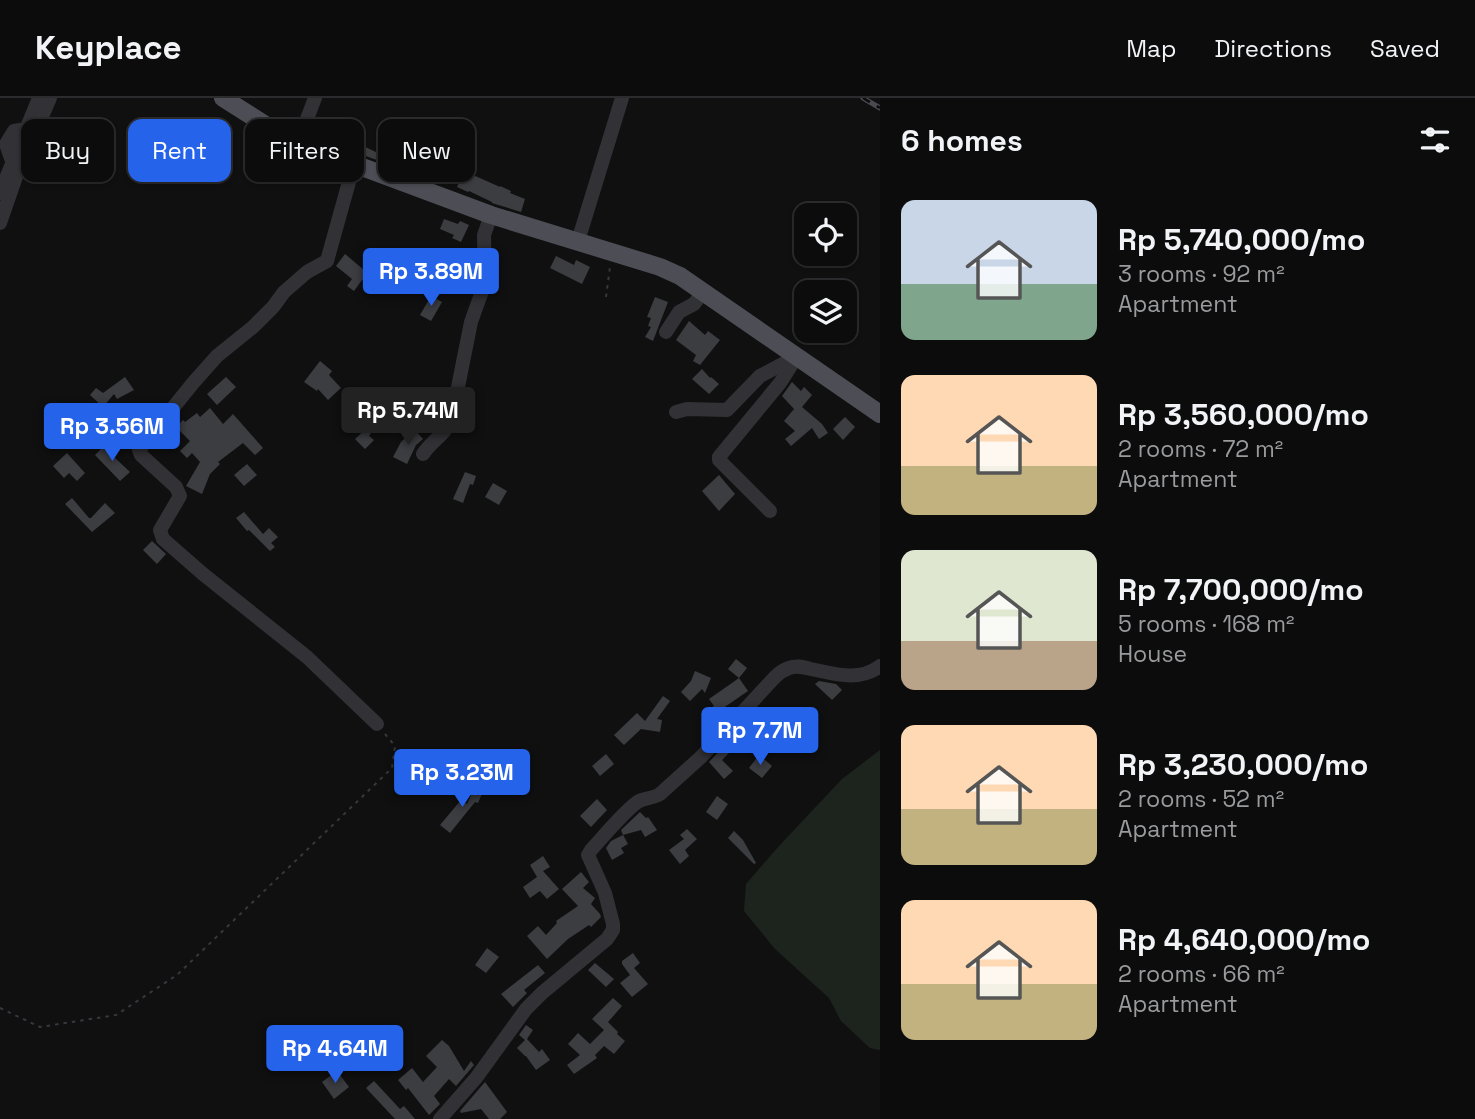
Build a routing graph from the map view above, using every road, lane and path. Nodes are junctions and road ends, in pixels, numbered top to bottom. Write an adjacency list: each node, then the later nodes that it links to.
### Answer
1 (39, 98): 6 (street)
2 (50, 98): 15 (street)
3 (223, 98): 7 (main road)
4 (315, 98): 8 (street)
5 (622, 98): 18 (street)
6 (30, 119)
7 (256, 119)
8 (307, 119)
9 (21, 130): 11 (street)
10 (21, 141): 12 (street)
11 (3, 142): 12 (street)
12 (12, 162): 15 (street)
13 (364, 168): 16 (main road)
14 (349, 182): 31 (street)
15 (3, 196): 17 (street)
16 (491, 215): 18 (main road); 28 (street)
17 (0, 223)
18 (578, 241): 19 (main road)
19 (613, 252): 20 (main road); 21 (path)
20 (703, 292): 22 (street); 23 (main road)
21 (606, 297)
22 (666, 332)
23 (797, 356): 24 (street); 26 (main road); 27 (street)
24 (727, 410): 25 (street); 27 (street)
25 (676, 412)
26 (880, 414)
27 (744, 428): 29 (street)
28 (423, 454)
29 (770, 512)
30 (880, 666): 33 (street)
31 (377, 724): 32 (path)
32 (0, 1008)
33 (440, 1119)

